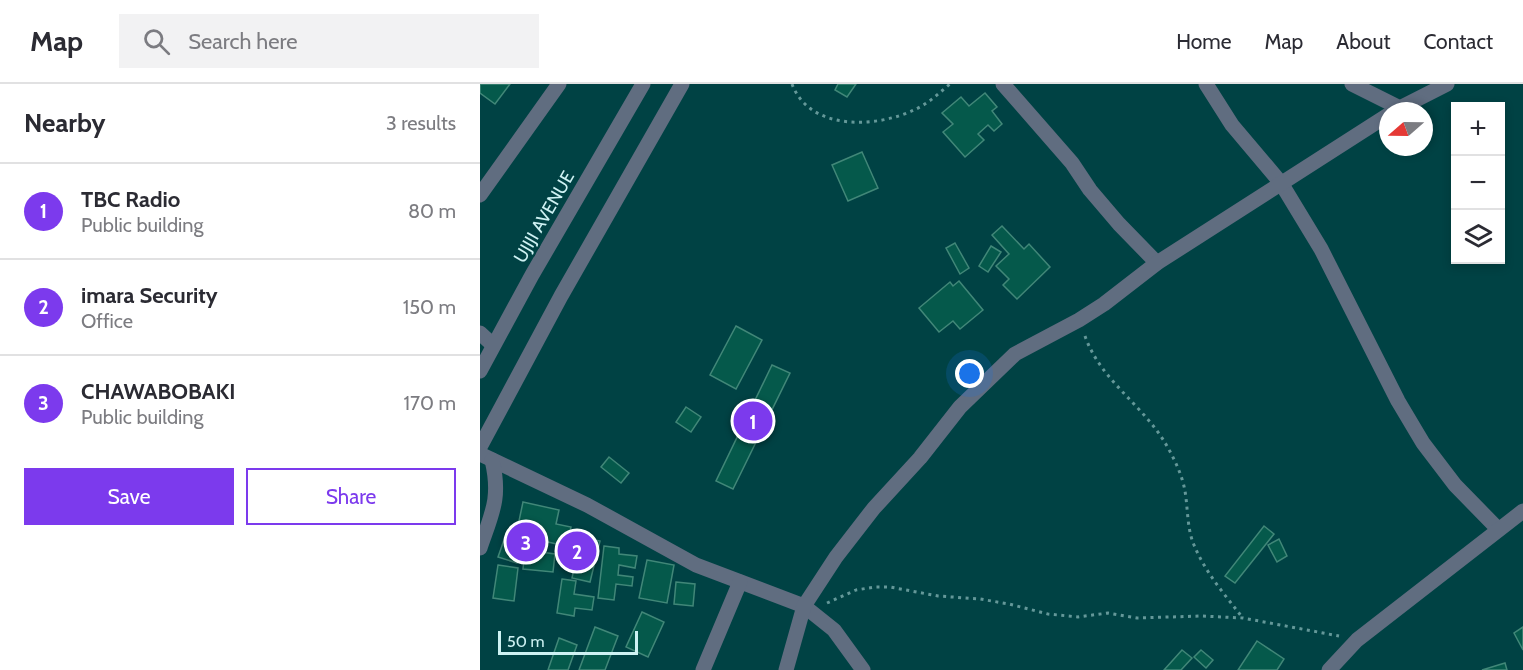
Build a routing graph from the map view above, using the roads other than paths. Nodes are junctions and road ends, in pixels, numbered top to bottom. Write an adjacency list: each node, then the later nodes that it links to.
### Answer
1 (559, 84): 12 (street)
2 (643, 84): 15 (street, UJIJI AVENUE)
3 (682, 84): 17 (street)
4 (1003, 84): 13 (street)
5 (1206, 84): 11 (street)
6 (1352, 84): 8 (street)
7 (1447, 84): 9 (street)
8 (1380, 102)
9 (1412, 102)
10 (1379, 121): 11 (street)
11 (1281, 183): 13 (street); 20 (street)
12 (480, 195)
13 (1157, 263): 23 (street)
14 (480, 333): 15 (street)
15 (493, 345): 16 (street, UJIJI AVENUE)
16 (480, 370)
17 (480, 447)
18 (486, 457): 21 (street); 22 (street)
19 (1523, 511): 20 (street)
20 (1498, 529): 27 (street)
21 (480, 548)
22 (740, 582): 23 (street); 24 (street)
23 (808, 608): 25 (street); 26 (street)
24 (703, 670)
25 (786, 670)
26 (863, 670)
27 (1329, 670)

